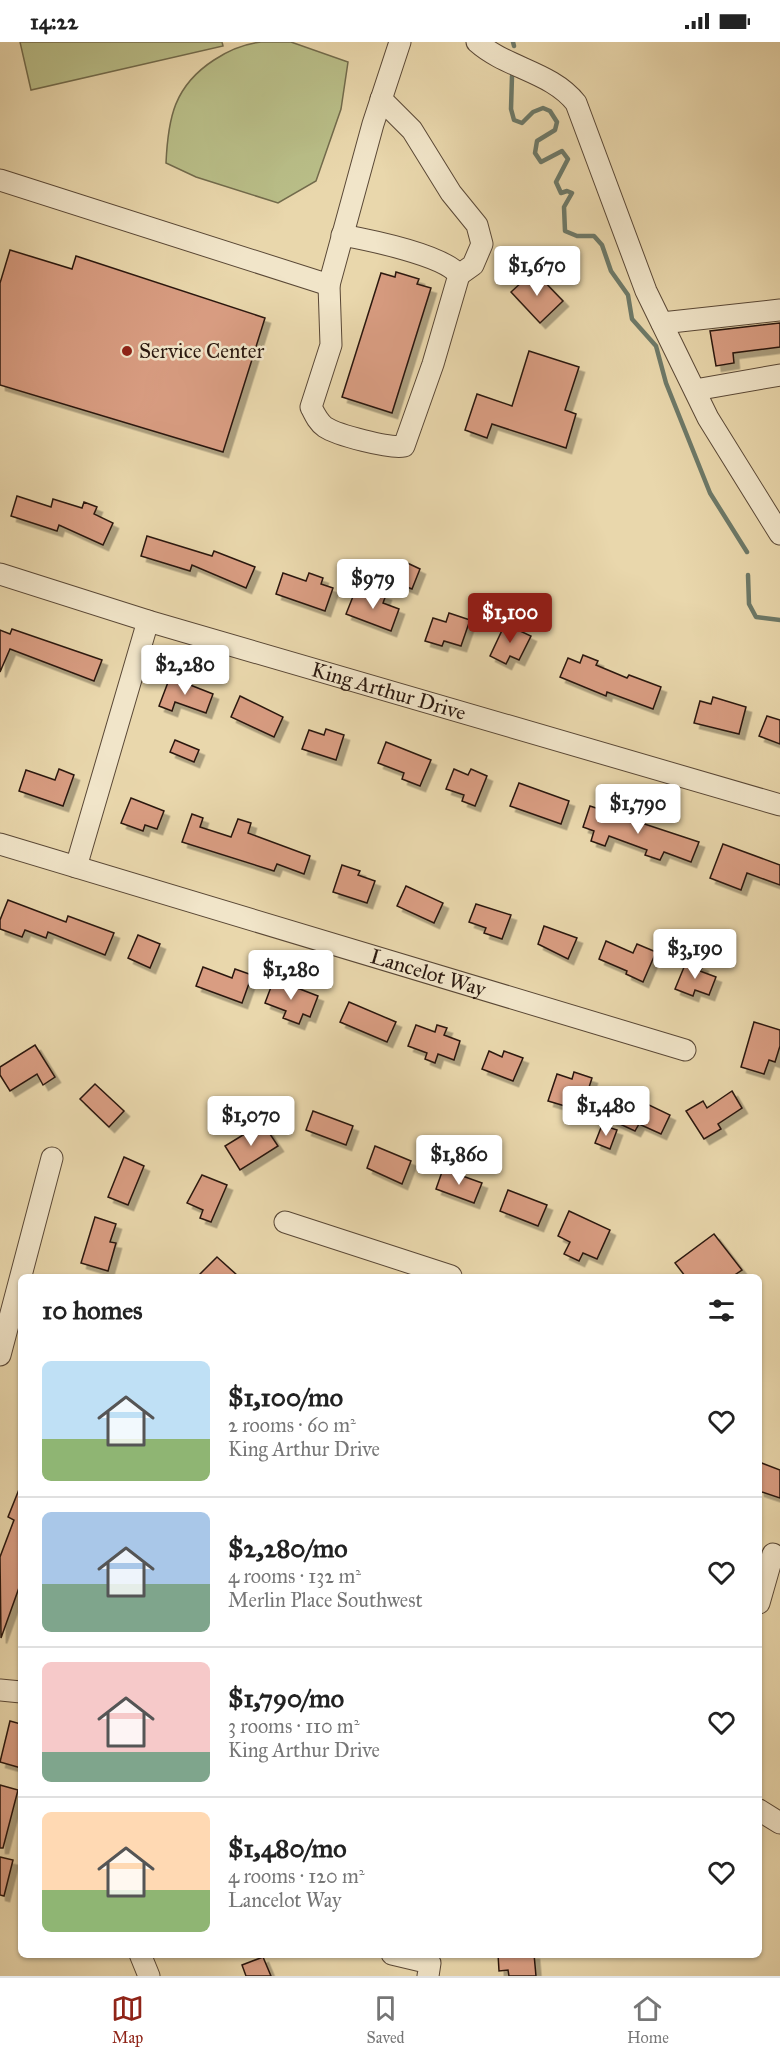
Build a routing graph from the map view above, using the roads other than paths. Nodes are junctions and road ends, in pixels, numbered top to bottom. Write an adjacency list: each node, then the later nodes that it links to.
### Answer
1 (400, 42): 3 (street)
2 (477, 42): 9 (street)
3 (381, 99): 5 (street); 6 (street)
4 (0, 180): 7 (street)
5 (342, 235): 6 (street); 7 (street)
6 (459, 275): 7 (street)
7 (329, 285)
8 (780, 310): 9 (street)
9 (662, 323): 11 (street)
10 (780, 375): 11 (street)
11 (695, 390): 12 (street)
12 (780, 534)
13 (0, 574): 14 (street, King Arthur Drive)
14 (148, 621): 15 (street, King Arthur Drive); 17 (street)
15 (780, 805)
16 (0, 844): 17 (street, Lancelot Way)
17 (76, 867): 18 (street, Lancelot Way)
18 (685, 1050)
19 (52, 1158): 21 (street)
20 (285, 1222): 22 (street)
21 (21, 1274)
22 (445, 1274)
23 (18, 1286): 24 (street)
24 (0, 1354)
25 (770, 1553): 26 (street)
26 (762, 1589)
27 (0, 1690): 28 (street)
28 (18, 1692)
29 (762, 1812): 30 (street)
30 (780, 1823)
31 (142, 1958): 33 (street)
32 (409, 1958): 34 (street)
33 (149, 1976)
34 (428, 1976)

